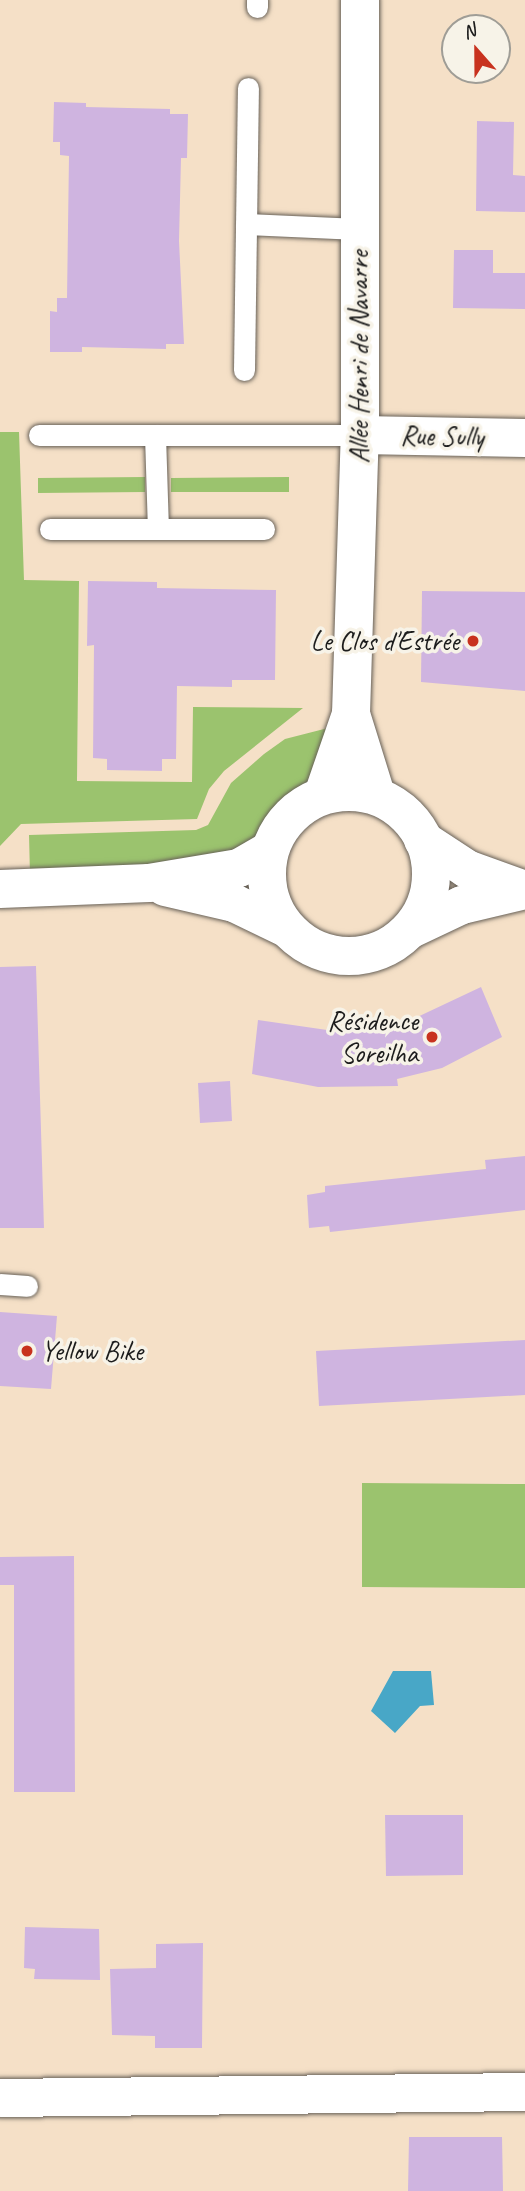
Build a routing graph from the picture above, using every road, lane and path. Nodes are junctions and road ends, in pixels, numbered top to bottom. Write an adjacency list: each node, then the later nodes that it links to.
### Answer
1 (360, 0): 4 (street, Allée Henri de Navarre)
2 (248, 88): 3 (lane)
3 (246, 225): 4 (lane); 5 (lane)
4 (359, 229): 8 (street, Allée Henri de Navarre)
5 (244, 370)
6 (39, 435): 7 (lane)
7 (155, 435): 8 (lane); 11 (lane)
8 (360, 435): 9 (street, Rue Sully); 13 (street, Allée Henri de Navarre)
9 (525, 438)
10 (50, 528): 11 (lane)
11 (158, 529): 12 (lane)
12 (264, 529)
13 (351, 714): 14 (street, Allée Henri de Navarre); 15 (street, Allée Henri de Navarre)
14 (323, 795): 15 (street); 17 (street)
15 (376, 795): 16 (street)
16 (424, 839): 20 (street); 22 (street)
17 (269, 851): 18 (street); 21 (street)
18 (149, 883): 19 (street); 21 (street)
19 (0, 889)
20 (524, 890): 22 (street)
21 (286, 928): 22 (street)
22 (411, 929)
23 (0, 1284): 24 (lane)
24 (27, 1286)
25 (525, 2092): 26 (street)
26 (0, 2098)

